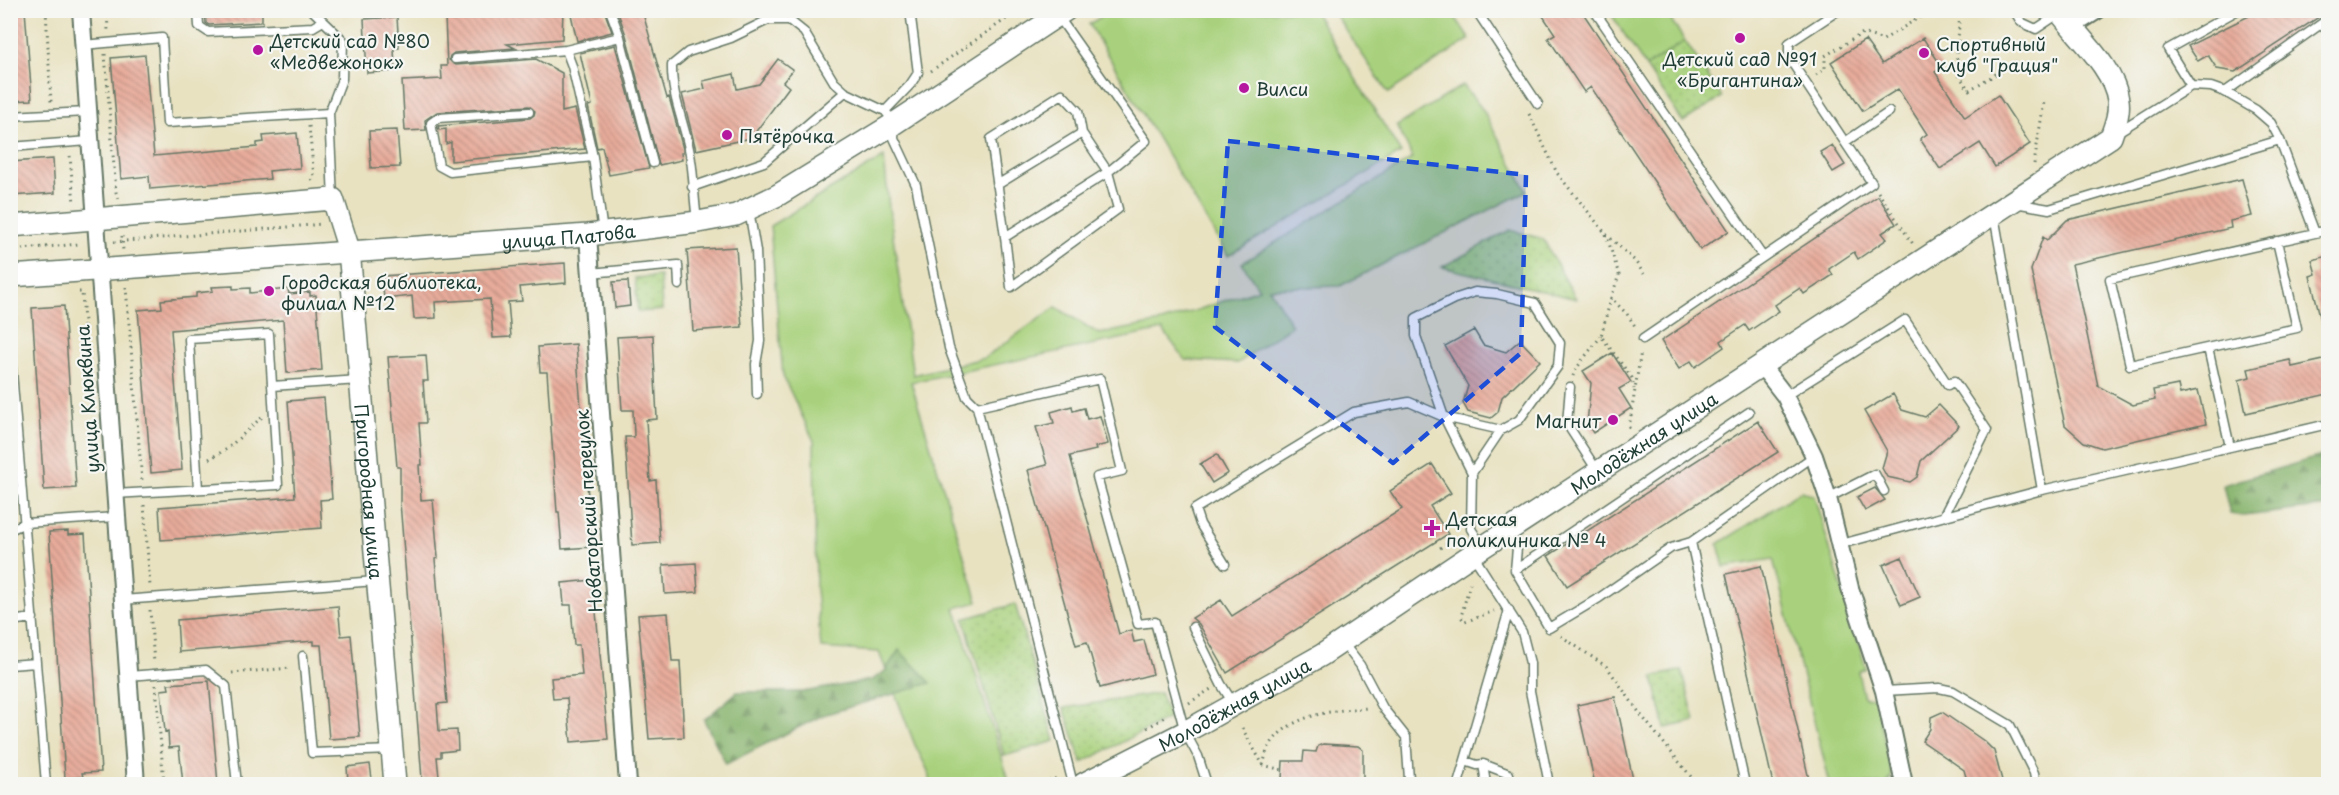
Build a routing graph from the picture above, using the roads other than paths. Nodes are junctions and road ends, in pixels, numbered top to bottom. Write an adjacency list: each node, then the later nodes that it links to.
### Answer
1 (81, 10): 17 (street, улица Клюквина)
2 (198, 10): 15 (lane)
3 (312, 10): 15 (lane)
4 (610, 10): 16 (lane)
5 (910, 10): 29 (lane)
6 (1476, 10): 23 (lane)
7 (1594, 10): 53 (lane)
8 (1839, 10): 34 (lane)
9 (2013, 10): 13 (lane)
10 (2098, 10): 13 (street)
11 (2238, 10): 20 (lane)
12 (1062, 13): 29 (street, улица Платова); 38 (lane)
13 (2063, 17): 31 (street)
14 (2328, 19): 22 (lane)
15 (323, 21): 27 (lane)
16 (620, 37): 18 (lane); 37 (lane)
17 (83, 45): 24 (street, улица Клюквина); 27 (lane)
18 (566, 50): 19 (lane); 36 (lane)
19 (455, 59)
20 (2191, 86): 22 (lane); 31 (lane)
21 (845, 92): 29 (lane); 40 (lane); 40 (lane)
22 (2226, 92): 32 (lane)
23 (1538, 104)
24 (87, 112): 28 (lane); 33 (street, улица Клюквина)
25 (529, 112): 36 (lane)
26 (1889, 112): 34 (lane)
27 (329, 113): 41 (lane)
28 (10, 116)
29 (890, 117): 44 (street, улица Платова); 67 (lane)
30 (1082, 133): 38 (lane); 39 (lane); 39 (lane)
31 (2111, 137): 42 (street, Молодёжная улица)
32 (2280, 140): 42 (lane); 48 (lane)
33 (89, 141): 35 (lane); 43 (street, улица Клюквина)
34 (1845, 142): 53 (lane)
35 (10, 147)
36 (593, 157): 49 (lane)
37 (653, 163)
38 (1108, 172): 50 (lane); 50 (lane)
39 (997, 185): 50 (lane)
40 (692, 187): 45 (lane)
41 (333, 199): 43 (street); 52 (street, Пригородная улица)
42 (2002, 207): 61 (street, Молодёжная улица); 78 (lane)
43 (84, 210): 46 (street); 54 (street, улица Клюквина)
44 (749, 210): 45 (street, улица Платова); 65 (lane)
45 (698, 222): 49 (street, улица Платова)
46 (10, 226)
47 (2328, 230): 48 (lane)
48 (2315, 233): 51 (lane)
49 (595, 234): 52 (street, улица Платова); 55 (street, Новаторский переулок)
50 (1005, 237)
51 (2277, 241): 60 (lane); 60 (lane)
52 (349, 250): 54 (street, улица Платова); 62 (street, Пригородная улица)
53 (1763, 257): 58 (lane)
54 (89, 270): 56 (street, улица Платова); 80 (street, улица Клюквина)
55 (590, 273): 57 (lane); 113 (street, Новаторский переулок)
56 (10, 276)
57 (680, 285)
58 (1643, 339)
59 (10, 347): 72 (lane)
60 (2208, 348): 73 (lane)
61 (1761, 365): 66 (street); 75 (street, Молодёжная улица)
62 (360, 380): 63 (lane); 92 (street, Пригородная улица)
63 (272, 386): 77 (lane); 77 (lane)
64 (1570, 387): 75 (lane)
65 (757, 394)
66 (1785, 396): 74 (street); 82 (lane)
67 (977, 407): 105 (lane); 114 (lane)
68 (1749, 412): 91 (lane)
69 (1444, 417): 71 (lane); 71 (lane); 76 (lane); 90 (lane)
70 (2328, 424): 73 (lane)
71 (1501, 430): 76 (lane)
72 (14, 437): 84 (lane)
73 (2230, 447): 78 (lane)
74 (1814, 456): 81 (street); 87 (lane)
75 (1598, 472): 86 (street, Молодёжная улица)
76 (1472, 473): 89 (lane)
77 (198, 489): 80 (lane)
78 (2042, 490): 82 (lane)
79 (1884, 491): 81 (lane)
80 (114, 494): 83 (street, улица Клюквина)
81 (1828, 498): 88 (street)
82 (1944, 515): 88 (lane)
83 (116, 517): 84 (lane); 93 (street, улица Клюквина)
84 (25, 523): 85 (lane); 95 (lane)
85 (10, 530)
86 (1507, 532): 89 (street, Молодёжная улица); 91 (lane)
87 (1691, 542): 91 (lane); 122 (lane)
88 (1840, 544): 103 (street)
89 (1478, 551): 94 (lane); 98 (street, Молодёжная улица)
90 (1225, 564)
91 (1515, 570)
92 (378, 581): 93 (lane); 106 (street, Пригородная улица)
93 (122, 600): 102 (street, улица Клюквина)
94 (1508, 608): 107 (lane); 121 (lane)
95 (33, 618): 96 (lane); 100 (lane)
96 (10, 621)
97 (1192, 627): 104 (lane)
98 (1343, 642): 104 (street, Молодёжная улица); 117 (lane)
99 (303, 656): 106 (lane)
100 (36, 663): 101 (lane); 109 (lane)
101 (10, 665)
102 (128, 676): 110 (street, улица Клюквина); 111 (lane)
103 (1884, 691): 123 (street); 124 (lane)
104 (1233, 703): 105 (street, Молодёжная улица)
105 (1185, 732): 115 (street, Молодёжная улица); 116 (lane)
106 (392, 750): 112 (street, Пригородная улица)
107 (1465, 761): 108 (lane); 118 (lane)
108 (1483, 764): 119 (lane); 120 (lane)
109 (46, 784)
110 (136, 784)
111 (237, 784)
112 (395, 784)
113 (628, 784)
114 (1073, 784)
115 (1083, 784)
116 (1207, 784)
117 (1407, 784)
118 (1458, 784)
119 (1486, 784)
120 (1511, 784)
121 (1549, 784)
122 (1745, 784)
123 (1904, 784)
124 (2036, 784)

